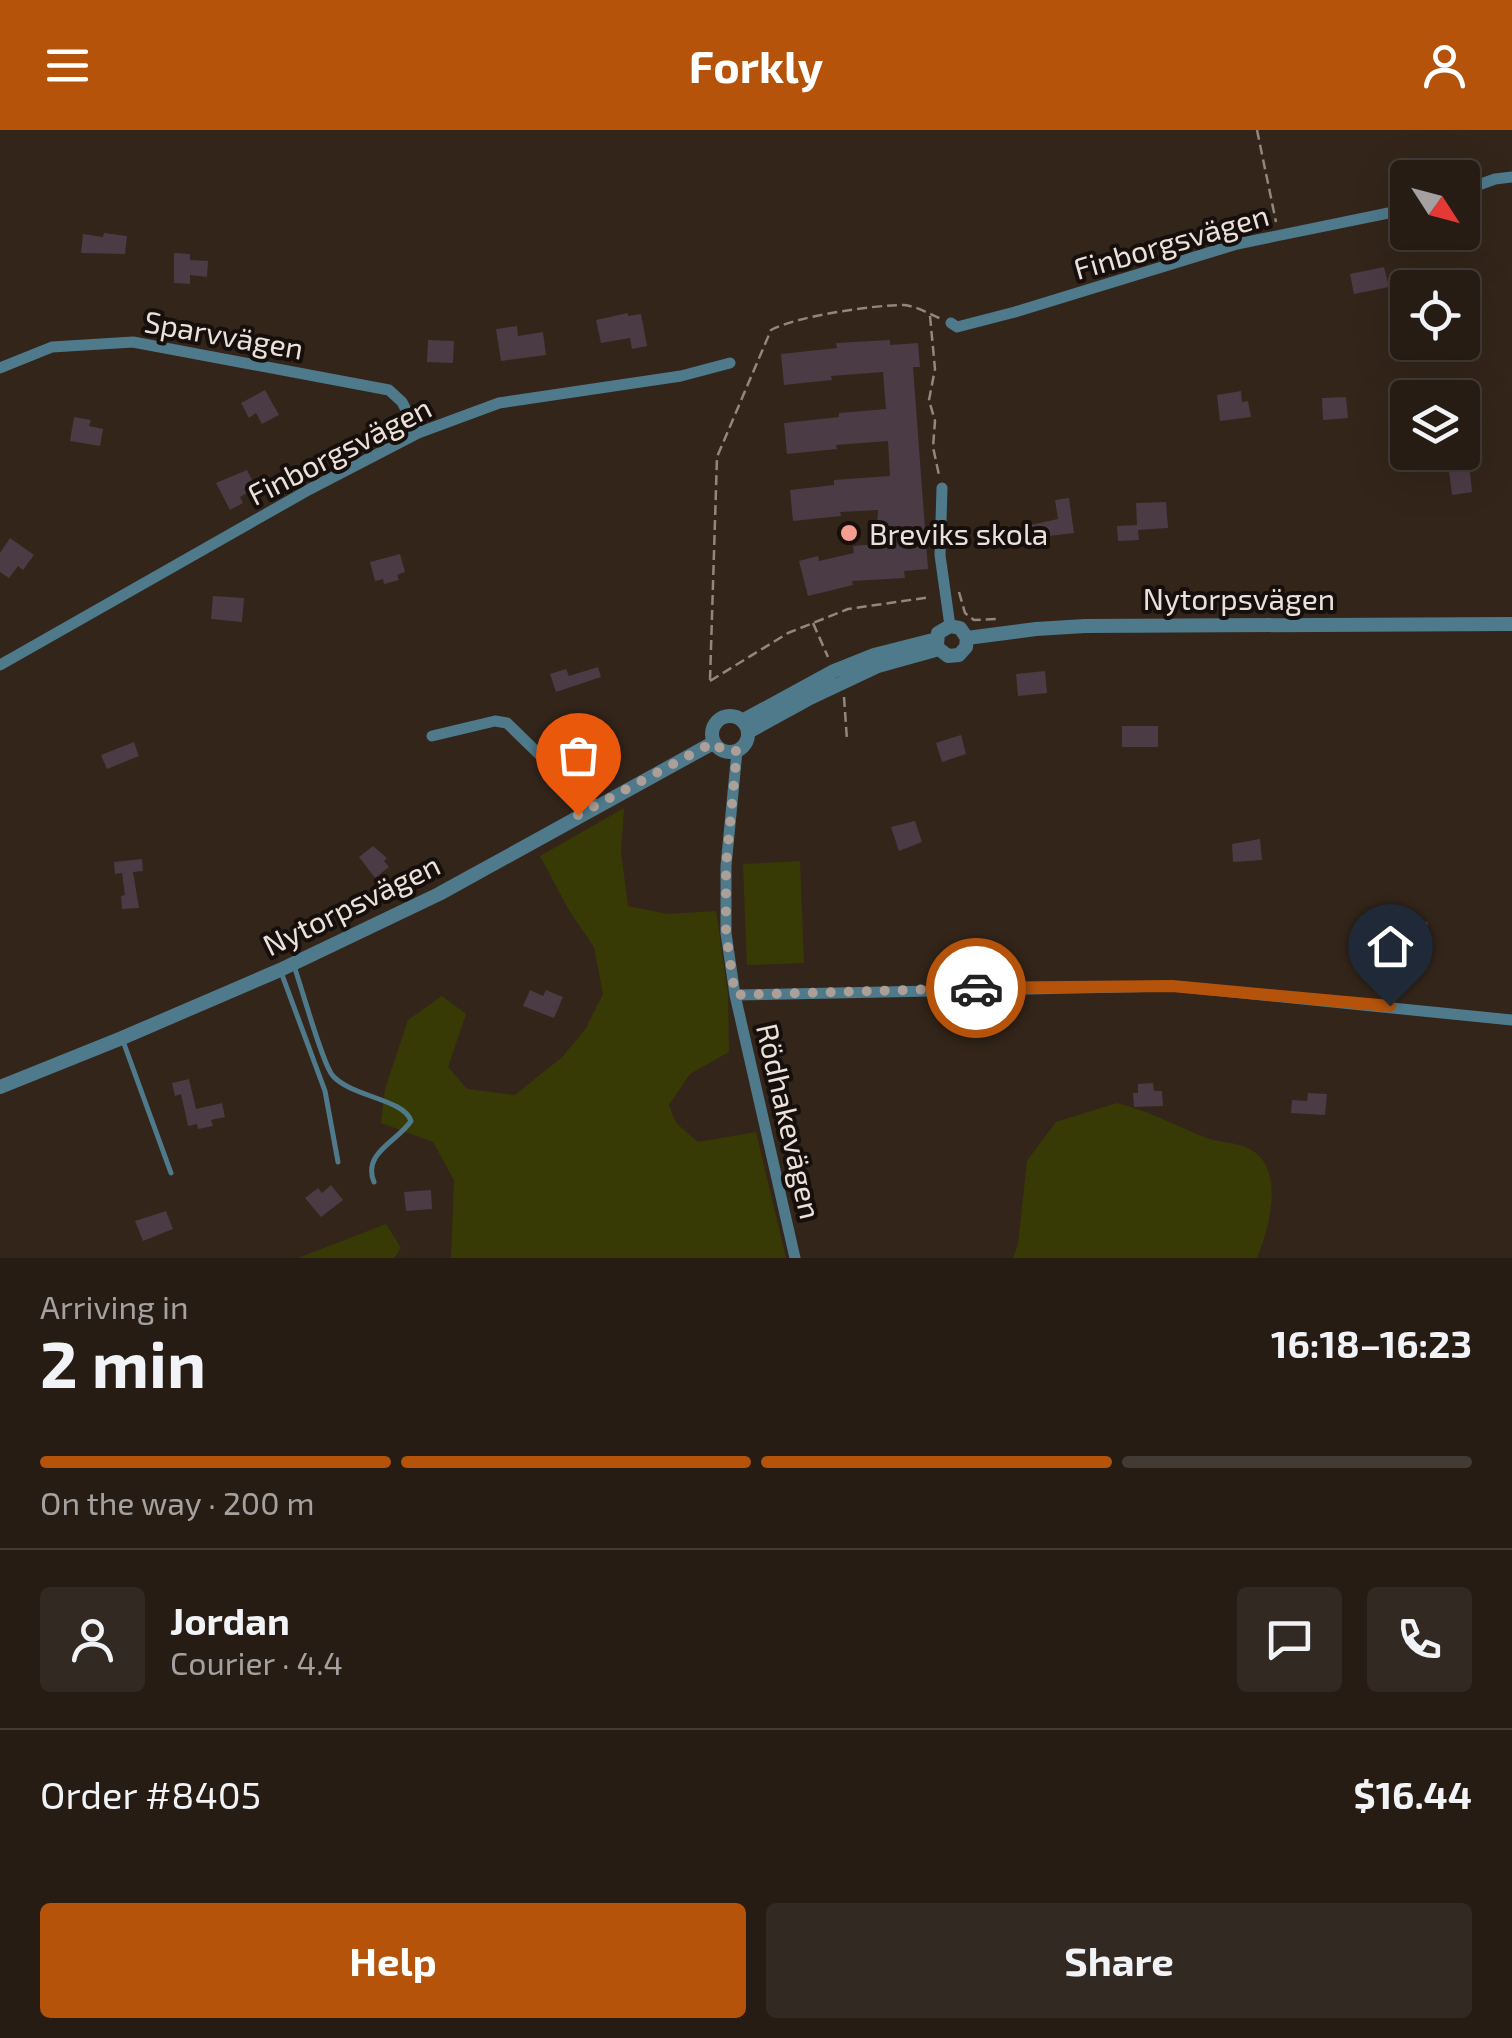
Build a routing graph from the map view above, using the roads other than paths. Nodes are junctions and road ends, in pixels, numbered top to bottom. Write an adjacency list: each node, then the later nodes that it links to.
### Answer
1 (1512, 177): 2 (street)
2 (1480, 184)
3 (1390, 212): 4 (street, Finborgsvägen)
4 (952, 324)
5 (730, 363): 7 (street, Finborgsvägen)
6 (0, 368): 7 (street, Sparvvägen)
7 (418, 433): 13 (street, Finborgsvägen)
8 (942, 488): 10 (street)
9 (1512, 624): 11 (street, Nytorpsvägen)
10 (950, 626): 11 (street); 12 (street)
11 (967, 638): 12 (street)
12 (938, 644): 14 (street)
13 (0, 665)
14 (745, 726): 16 (street); 17 (street)
15 (432, 736): 18 (street)
16 (714, 742): 17 (street); 18 (street, Nytorpsvägen)
17 (737, 751): 20 (street, Rödhakevägen)
18 (596, 805): 19 (street, Nytorpsvägen)
19 (286, 966): 22 (street, Nytorpsvägen); 24 (lane); 26 (lane)
20 (735, 995): 21 (street); 27 (street, Rödhakevägen)
21 (1512, 1020)
22 (122, 1038): 23 (street, Nytorpsvägen); 25 (lane)
23 (0, 1086)
24 (338, 1162)
25 (171, 1173)
26 (374, 1182)
27 (796, 1258)

